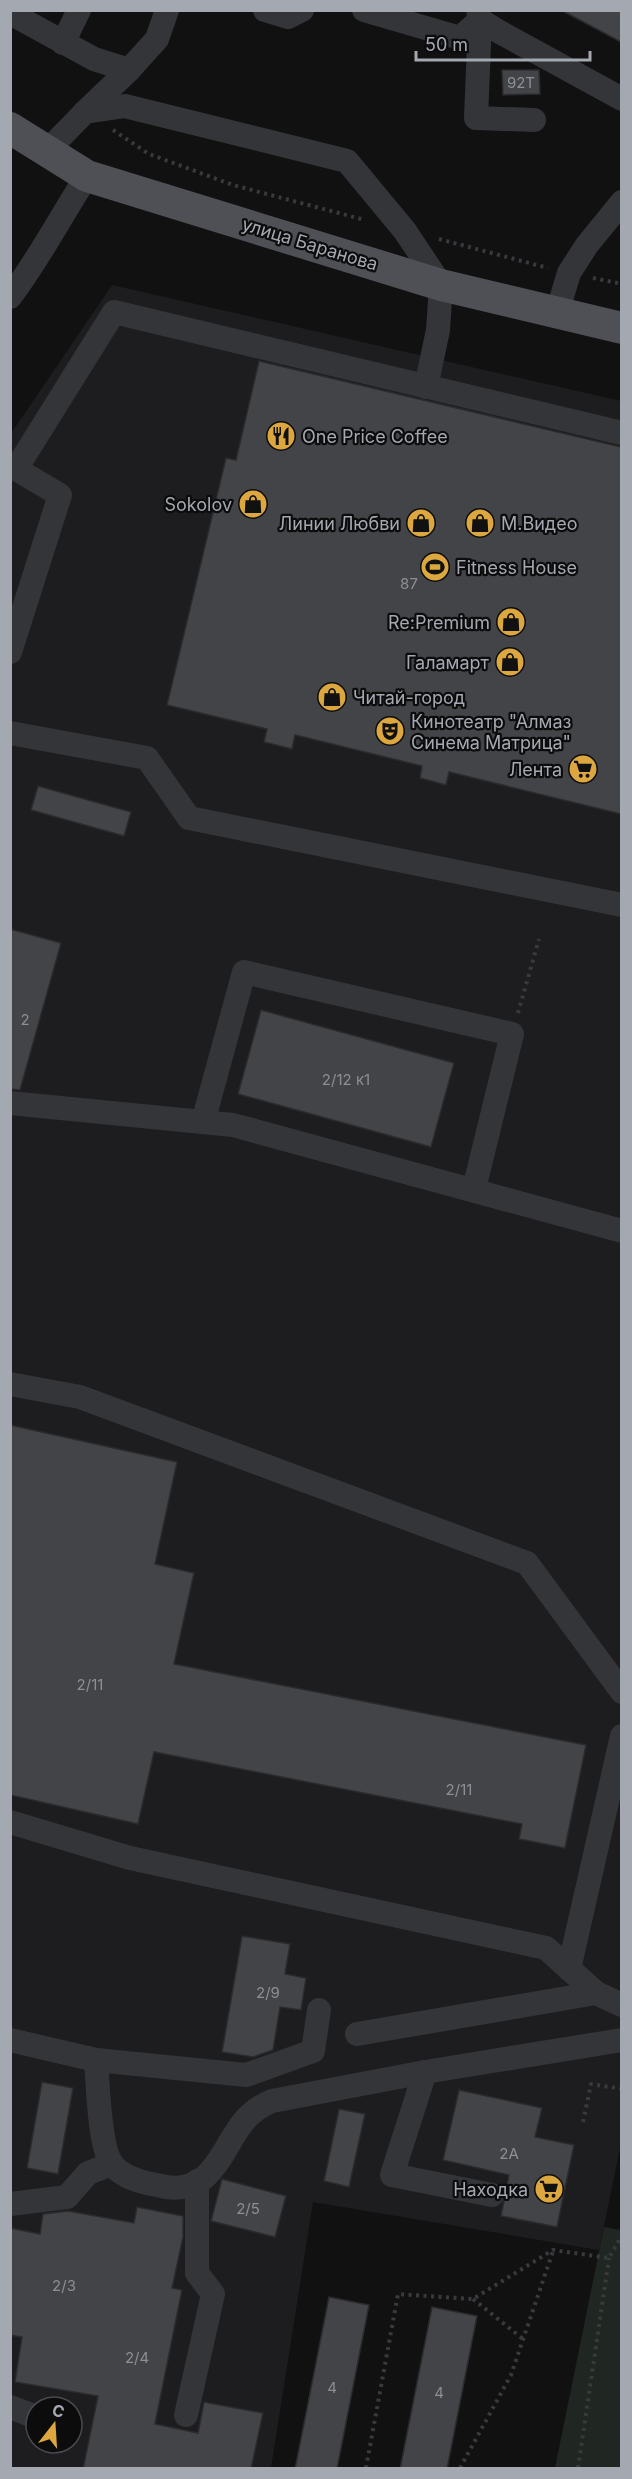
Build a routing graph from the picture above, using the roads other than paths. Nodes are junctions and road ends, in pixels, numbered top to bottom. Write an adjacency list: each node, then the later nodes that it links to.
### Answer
1 (79, 10): 8 (street)
2 (167, 10): 9 (street)
3 (265, 10): 4 (street)
4 (302, 10)
5 (364, 10): 7 (street)
6 (10, 13): 8 (street)
7 (479, 15): 10 (street); 12 (street)
8 (63, 43): 9 (street)
9 (129, 70): 11 (street)
10 (621, 99)
11 (85, 112): 14 (street); 17 (street)
12 (534, 120)
13 (10, 128): 14 (main road, улица Баранова)
14 (47, 151): 15 (main road, улица Баранова)
15 (87, 176): 17 (main road, улица Баранова); 18 (street)
16 (621, 202): 19 (street)
17 (441, 285): 19 (main road, улица Баранова); 21 (street)
18 (10, 297)
19 (557, 313): 20 (main road, улица Баранова)
20 (621, 328)
21 (426, 387): 22 (street); 23 (street)
22 (621, 433)
23 (13, 467): 24 (street)
24 (10, 652)
25 (10, 733): 26 (street)
26 (621, 905)
27 (10, 1103): 28 (street)
28 (203, 1122): 29 (street); 29 (street)
29 (474, 1189): 30 (street)
30 (621, 1231)
31 (10, 1384): 32 (street)
32 (621, 1692)
33 (621, 1736): 35 (street)
34 (10, 1822): 35 (street)
35 (569, 1969): 36 (street)
36 (596, 1993): 37 (street); 39 (street)
37 (621, 2005)
38 (319, 2010): 42 (street)
39 (357, 2034)
40 (10, 2040): 42 (street)
41 (621, 2040): 43 (street)
42 (96, 2060): 44 (street)
43 (425, 2072): 45 (street); 46 (street)
44 (112, 2164): 45 (street); 47 (street)
45 (197, 2181): 48 (street)
46 (492, 2195)
47 (10, 2204)
48 (186, 2415)

